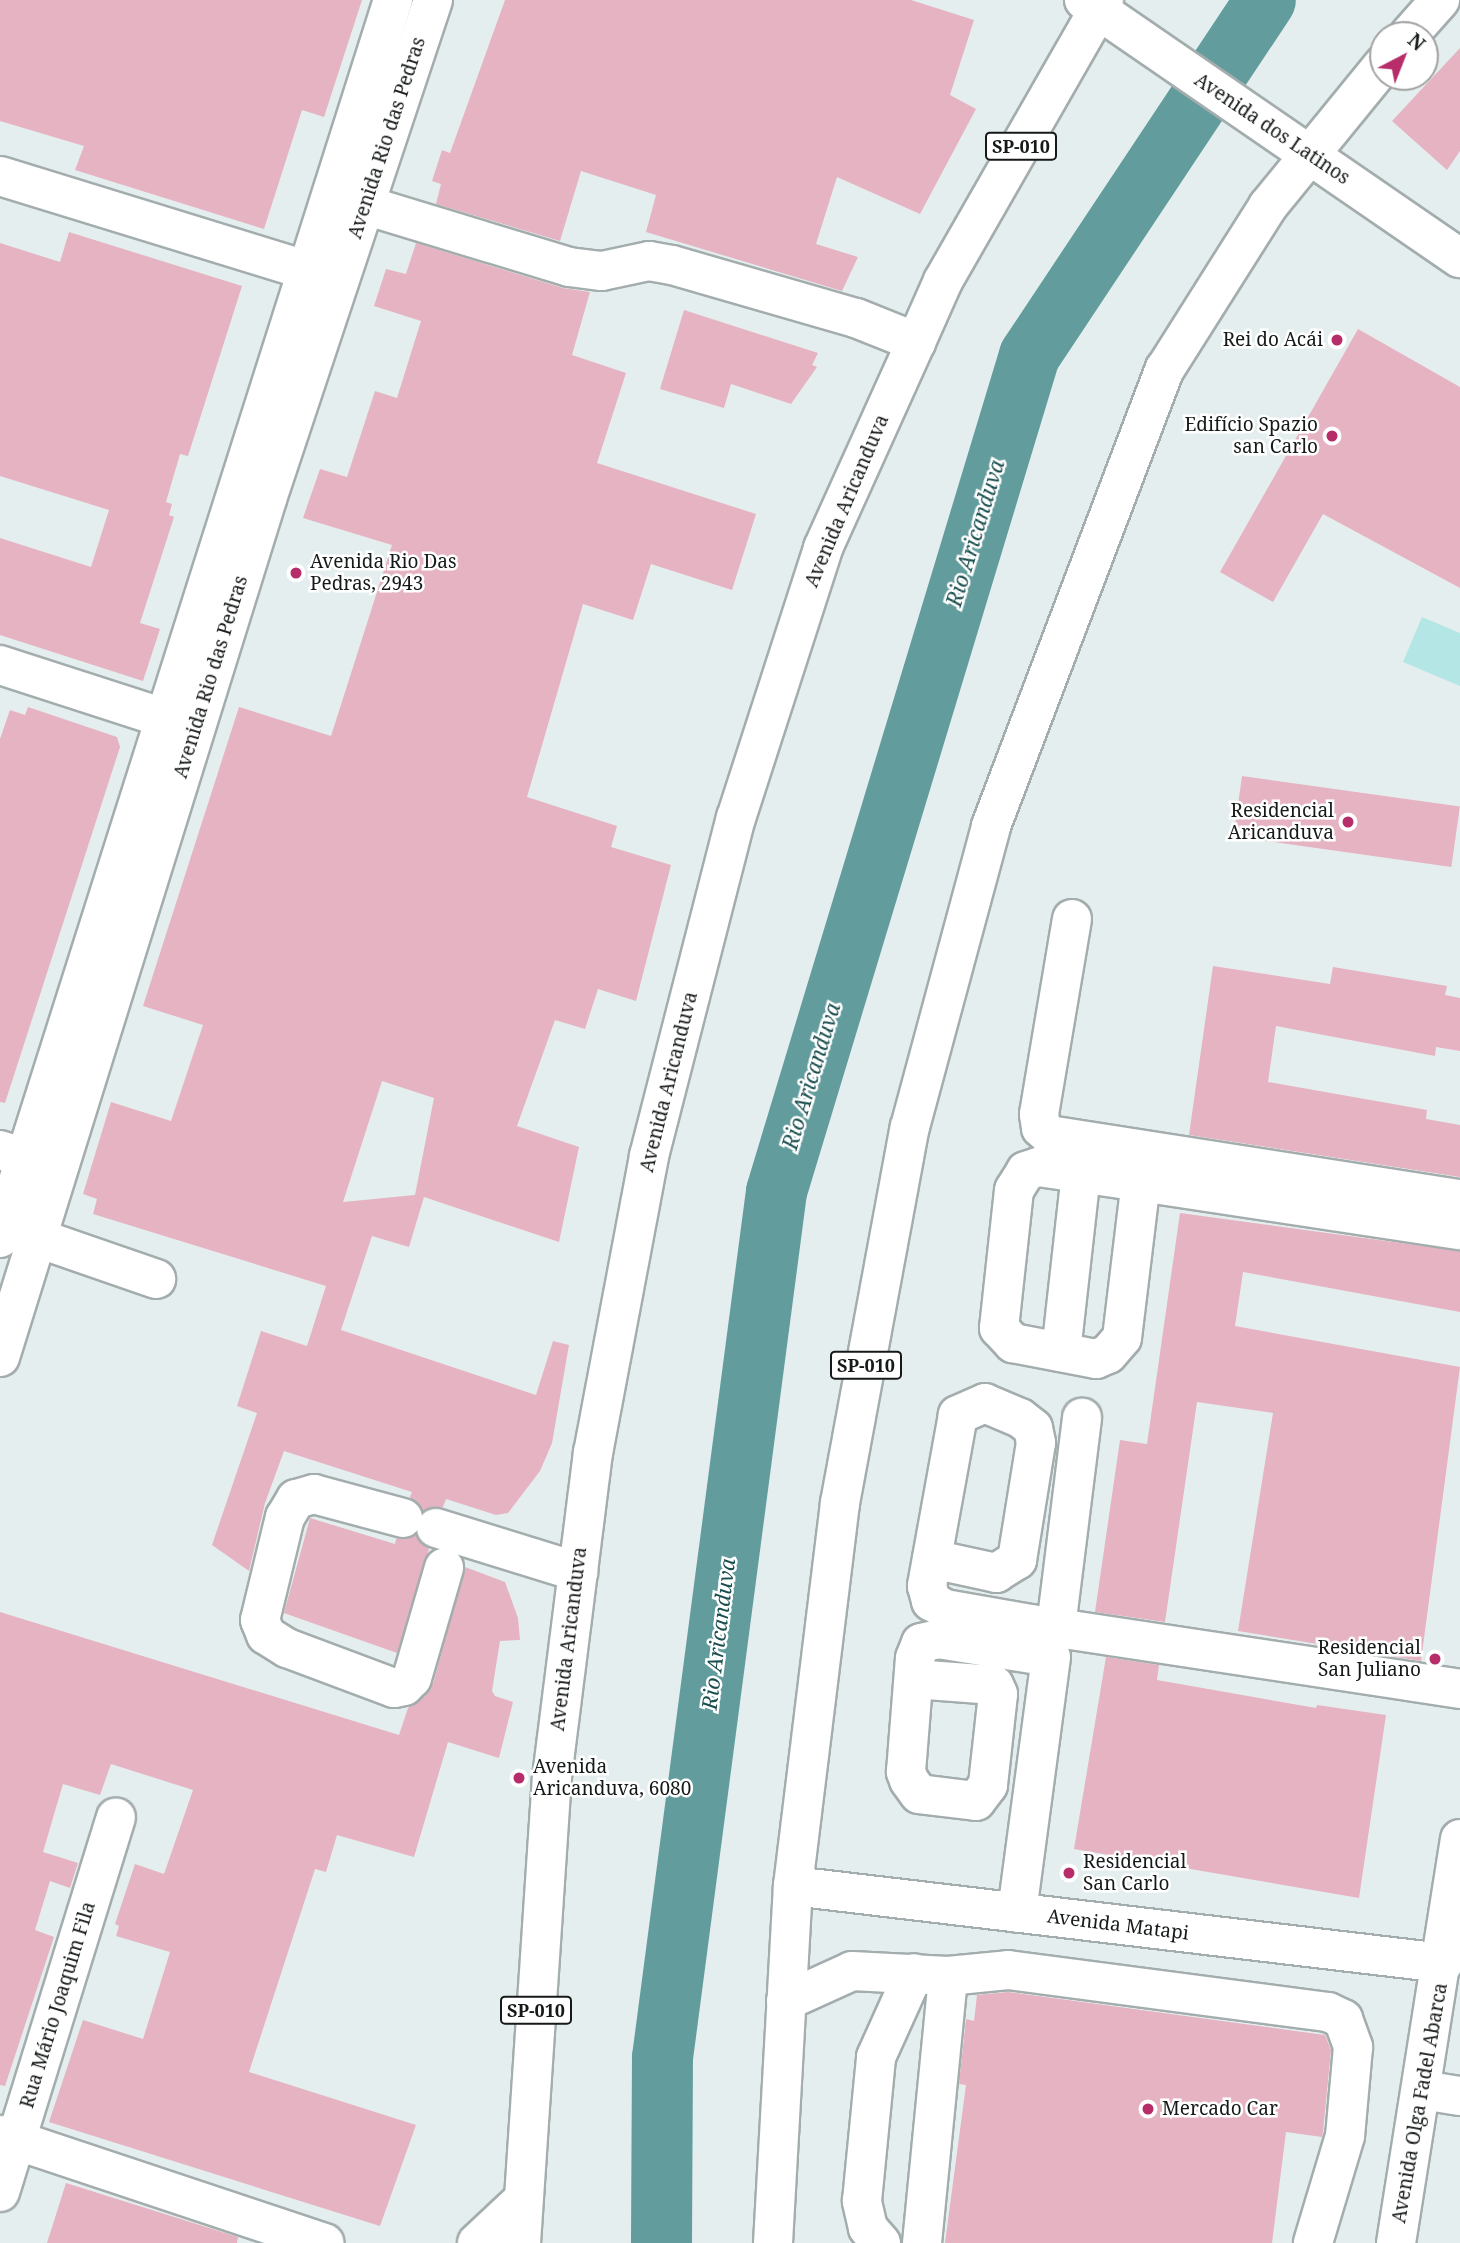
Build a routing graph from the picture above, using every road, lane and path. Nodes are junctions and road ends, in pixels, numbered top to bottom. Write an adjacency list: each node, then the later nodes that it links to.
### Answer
1 (393, 0): 11 (main road, Avenida Rio das Pedras)
2 (433, 0): 9 (main road, Avenida Rio das Pedras)
3 (1440, 0): 5 (main road)
4 (1096, 3): 7 (main road, Avenida dos Latinos); 12 (main road, Avenida Aricanduva / SP-010)
5 (1421, 21)
6 (1369, 82): 7 (main road, SP-010)
7 (1310, 154): 10 (main road, Avenida dos Latinos); 34 (main road, SP-010)
8 (0, 176): 11 (main road)
9 (365, 205): 11 (main road, Avenida Rio das Pedras); 12 (main road)
10 (1460, 258)
11 (323, 275): 14 (main road, Avenida Rio das Pedras)
12 (916, 342): 28 (main road, Avenida Aricanduva / SP-010)
13 (0, 665): 14 (main road)
14 (181, 723): 16 (main road, Avenida Rio das Pedras)
15 (1072, 919): 19 (main road)
16 (27, 1158): 21 (main road, Avenida Rio das Pedras)
17 (1081, 1173): 18 (main road); 23 (main road); 23 (main road)
18 (1141, 1182): 20 (main road); 23 (main road)
19 (1460, 1199)
20 (1460, 1230)
21 (14, 1234): 22 (main road); 24 (main road, Avenida Rio das Pedras)
22 (156, 1279)
23 (1061, 1352)
24 (0, 1357)
25 (1082, 1418): 29 (main road)
26 (437, 1542): 26 (main road); 28 (main road)
27 (932, 1559): 29 (main road)
28 (578, 1572): 43 (main road, Avenida Aricanduva / SP-010)
29 (1056, 1627): 31 (main road)
30 (914, 1679): 35 (main road)
31 (1460, 1689)
32 (116, 1818): 41 (main road, Rua Mário Joaquim Fila)
33 (1460, 1839): 36 (main road, Avenida Olga Fadel Abarca)
34 (793, 1886): 35 (main road, Avenida Matapi); 38 (main road, SP-010)
35 (1017, 1913): 36 (main road, Avenida Matapi)
36 (1443, 1963): 39 (main road, Avenida Olga Fadel Abarca)
37 (931, 1974): 38 (main road); 48 (main road); 49 (main road); 50 (main road)
38 (786, 2001): 44 (main road, SP-010)
39 (1422, 2090): 40 (main road); 51 (main road, Avenida Olga Fadel Abarca)
40 (1460, 2096)
41 (8, 2138): 42 (main road, Rua Mário Joaquim Fila); 45 (main road)
42 (0, 2192)
43 (523, 2200): 46 (main road); 47 (main road, Avenida Aricanduva / SP-010)
44 (777, 2239)
45 (324, 2243)
46 (477, 2243)
47 (521, 2243)
48 (881, 2243)
49 (922, 2243)
50 (1313, 2243)
51 (1396, 2243)

